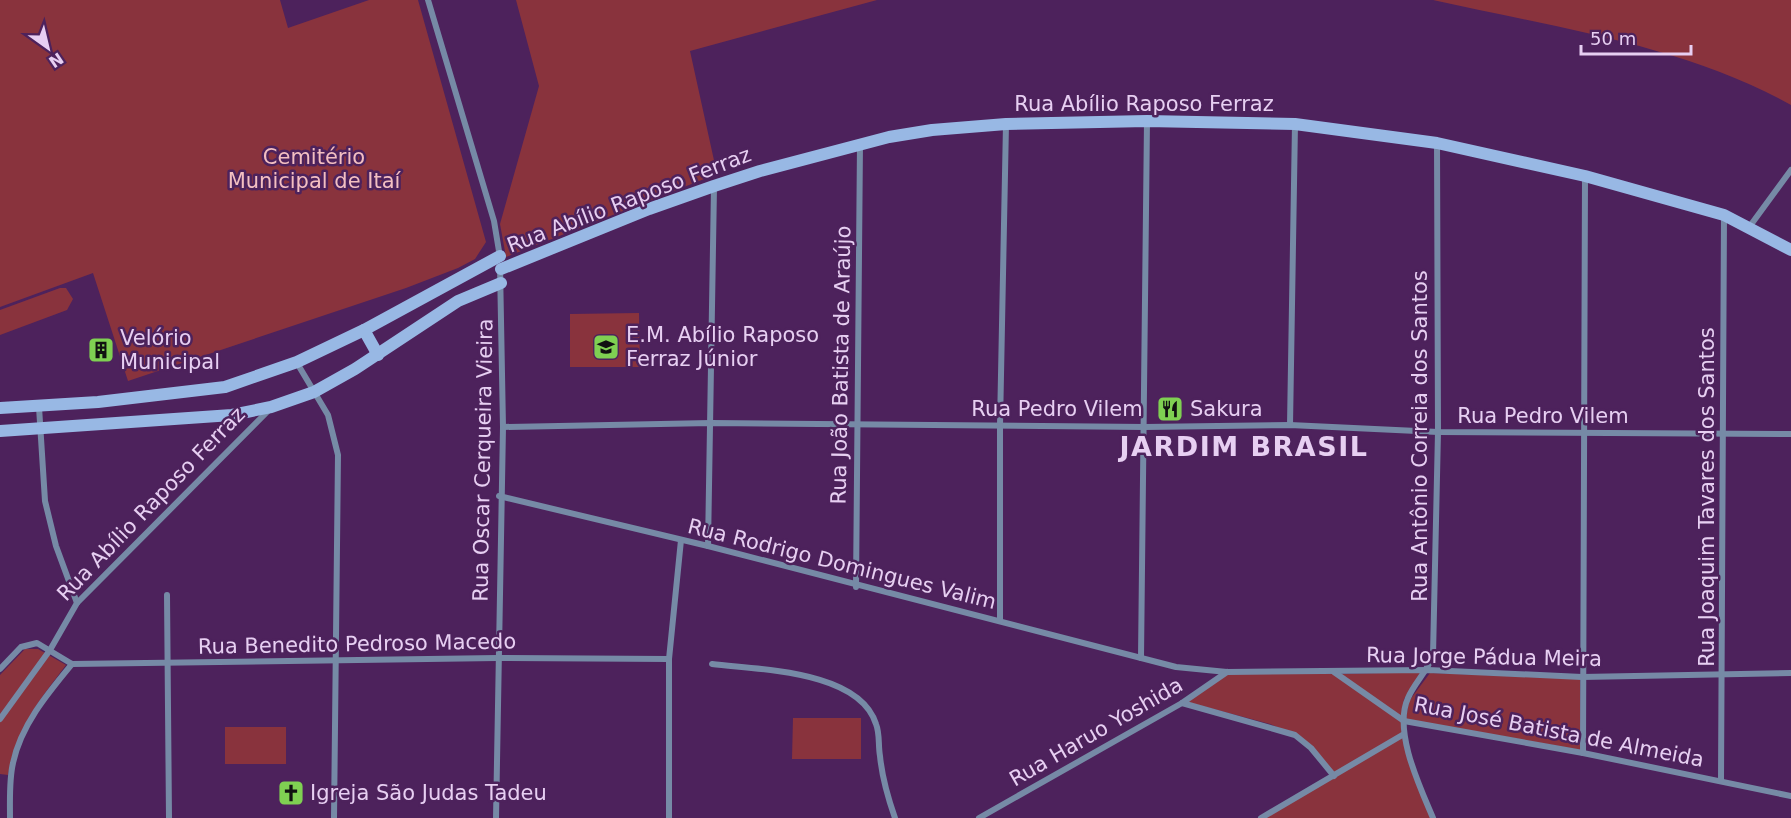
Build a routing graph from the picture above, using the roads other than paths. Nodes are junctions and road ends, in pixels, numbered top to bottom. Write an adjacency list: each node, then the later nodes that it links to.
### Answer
1 (428, 0): 13 (street, Rua Oscar Cerqueira Vieira)
2 (1147, 121): 3 (street, Rua Abílio Raposo Ferraz); 4 (street, Rua Abílio Raposo Ferraz); 28 (street)
3 (1006, 124): 6 (street, Rua Abílio Raposo Ferraz); 25 (street)
4 (1295, 124): 5 (street, Rua Abílio Raposo Ferraz); 26 (street)
5 (1437, 143): 8 (street, Rua Abílio Raposo Ferraz); 31 (street, Rua Antônio Correia dos Santos)
6 (861, 144): 9 (street, Rua Abílio Raposo Ferraz); 24 (street, Rua João Batista de Araújo)
7 (1791, 170): 11 (street)
8 (1585, 176): 10 (street, Rua Abílio Raposo Ferraz); 33 (street)
9 (714, 186): 14 (street, Rua Abílio Raposo Ferraz); 23 (street)
10 (1724, 215): 11 (street, Rua Abílio Raposo Ferraz); 32 (street, Rua Joaquim Tavares dos Santos)
11 (1750, 226): 12 (street, Rua Abílio Raposo Ferraz)
12 (1791, 250)
13 (500, 256): 14 (street, Rua Oscar Cerqueira Vieira); 16 (street)
14 (501, 269): 15 (street, Rua Oscar Cerqueira Vieira)
15 (501, 283): 17 (street); 27 (street, Rua Oscar Cerqueira Vieira)
16 (364, 330): 17 (street); 18 (street)
17 (378, 355): 19 (street)
18 (297, 362): 19 (street); 20 (street)
19 (314, 392): 21 (street); 46 (street)
20 (39, 407): 22 (street); 29 (street)
21 (272, 407): 29 (street); 40 (street, Rua Abílio Raposo Ferraz)
22 (0, 408)
23 (711, 423): 24 (street, Rua Pedro Vilem); 27 (street, Rua Pedro Vilem); 37 (street)
24 (857, 425): 25 (street, Rua Pedro Vilem); 38 (street, Rua João Batista de Araújo)
25 (1000, 425): 28 (street, Rua Pedro Vilem); 41 (street)
26 (1290, 425): 28 (street, Rua Pedro Vilem); 31 (street, Rua Pedro Vilem)
27 (503, 427): 35 (street, Rua Oscar Cerqueira Vieira)
28 (1145, 427): 44 (street)
29 (42, 429): 30 (street); 40 (street)
30 (0, 431)
31 (1438, 432): 33 (street, Rua Pedro Vilem); 52 (street, Rua Antônio Correia dos Santos)
32 (1723, 433): 33 (street, Rua Pedro Vilem); 34 (street, Rua Pedro Vilem); 55 (street, Rua Joaquim Tavares dos Santos)
33 (1583, 434): 57 (street)
34 (1791, 434)
35 (499, 496): 36 (street, Rua Rodrigo Domingues Valim); 43 (street, Rua Oscar Cerqueira Vieira)
36 (681, 540): 37 (street, Rua Rodrigo Domingues Valim); 45 (street)
37 (708, 546): 38 (street, Rua Rodrigo Domingues Valim)
38 (856, 586): 41 (street, Rua Rodrigo Domingues Valim)
39 (167, 595): 47 (street)
40 (77, 603): 42 (street, Rua Abílio Raposo Ferraz)
41 (1000, 621): 44 (street, Rua Rodrigo Domingues Valim)
42 (50, 650): 48 (street); 51 (street); 59 (street, Rua Abílio Raposo Ferraz)
43 (497, 658): 45 (street, Rua Benedito Pedroso Macedo); 46 (street, Rua Benedito Pedroso Macedo); 69 (street, Rua Oscar Cerqueira Vieira)
44 (1141, 658): 50 (street, Rua Rodrigo Domingues Valim)
45 (669, 659): 70 (street)
46 (338, 661): 47 (street, Rua Benedito Pedroso Macedo); 68 (street)
47 (169, 662): 48 (street, Rua Benedito Pedroso Macedo); 67 (street)
48 (72, 664): 66 (street)
49 (712, 664): 71 (street)
50 (1176, 668): 53 (street, Rua Jorge Pádua Meira)
51 (0, 669)
52 (1428, 670): 54 (street, Rua Jorge Pádua Meira); 57 (street, Rua Jorge Pádua Meira); 60 (street, Rua Antônio Correia dos Santos)
53 (1227, 672): 54 (street, Rua Jorge Pádua Meira); 58 (street, Rua Haruo Yoshida)
54 (1334, 672): 60 (street, Rua José Batista de Almeida)
55 (1723, 672): 56 (street, Rua Jorge Pádua Meira); 57 (street, Rua Jorge Pádua Meira); 64 (street, Rua Joaquim Tavares dos Santos)
56 (1791, 673)
57 (1582, 677): 62 (street)
58 (1182, 704): 63 (street); 72 (street, Rua Haruo Yoshida)
59 (0, 719)
60 (1404, 721): 61 (street, Rua Antônio Correia dos Santos); 62 (street, Rua José Batista de Almeida)
61 (1404, 734): 63 (street); 74 (street, Rua Antônio Correia dos Santos)
62 (1583, 753): 64 (street, Rua José Batista de Almeida)
63 (1334, 776): 73 (street)
64 (1721, 780): 65 (street, Rua José Batista de Almeida)
65 (1791, 796)
66 (10, 818)
67 (169, 818)
68 (334, 818)
69 (496, 818)
70 (669, 818)
71 (895, 818)
72 (979, 818)
73 (1261, 818)
74 (1433, 818)

